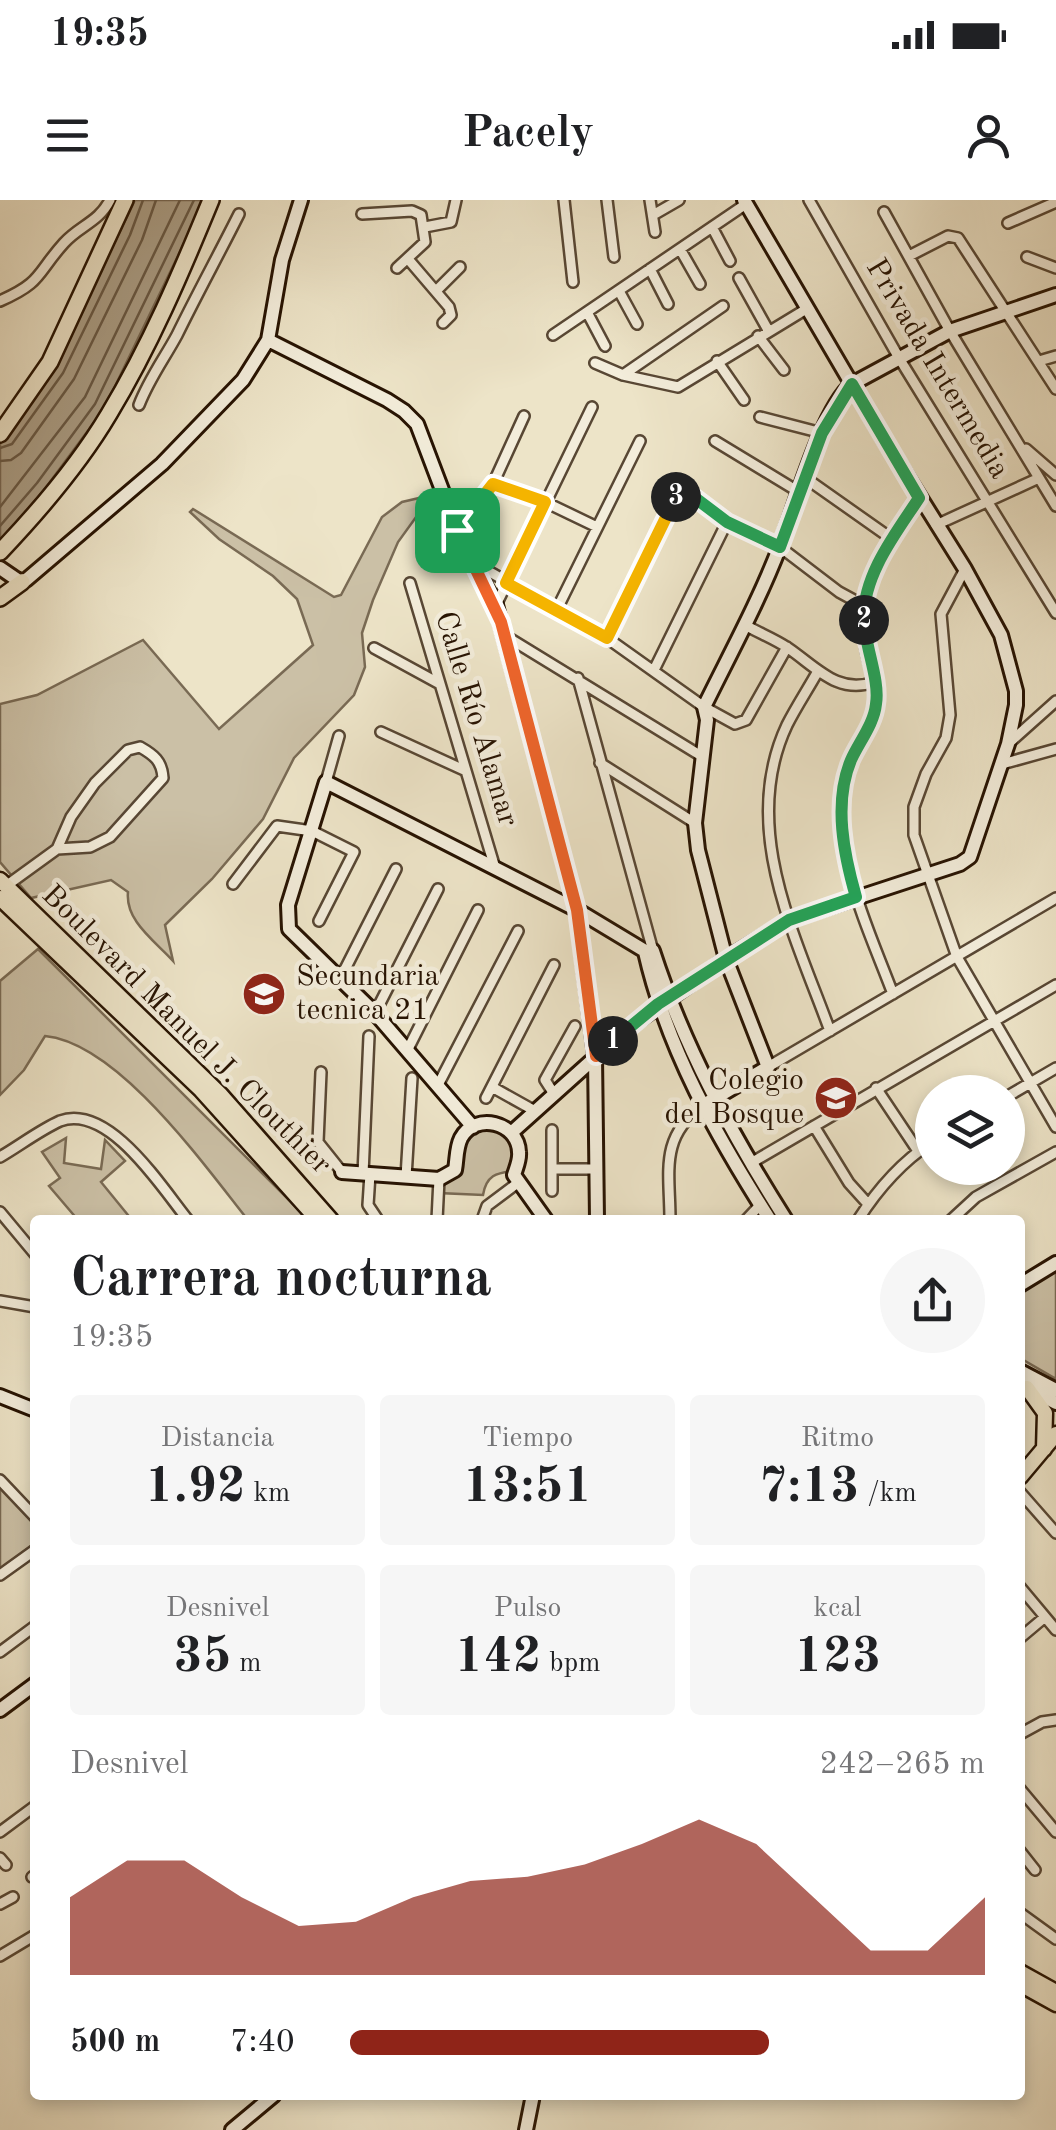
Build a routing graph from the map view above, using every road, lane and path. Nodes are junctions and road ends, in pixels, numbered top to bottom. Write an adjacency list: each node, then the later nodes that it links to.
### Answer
1 (110, 200): 39 (street)
2 (125, 200): 66 (highway)
3 (211, 200): 33 (highway)
4 (301, 200): 50 (street)
5 (456, 200): 18 (street)
6 (564, 200): 32 (street)
7 (607, 200): 23 (street)
8 (650, 200): 16 (street)
9 (679, 200): 16 (street)
10 (810, 200): 53 (street, Privada Intermedia)
11 (745, 202): 19 (street); 42 (street)
12 (1056, 202): 17 (street)
13 (884, 212): 22 (street)
14 (240, 214): 38 (street)
15 (362, 214): 18 (street)
16 (653, 215): 20 (street)
17 (1008, 223)
18 (425, 227): 25 (street)
19 (712, 227): 21 (street); 26 (street)
20 (655, 232)
21 (680, 249): 30 (street); 34 (street)
22 (909, 256): 43 (street); 47 (street)
23 (614, 257)
24 (1026, 257): 29 (street)
25 (408, 258): 28 (street); 35 (street)
26 (730, 261)
27 (460, 267): 35 (street)
28 (398, 268)
29 (1056, 268)
30 (650, 270): 36 (street); 40 (street)
31 (739, 278): 48 (street)
32 (573, 282)
33 (177, 284): 38 (street); 85 (highway)
34 (700, 284)
35 (437, 290): 45 (street)
36 (619, 290): 44 (street); 46 (street)
37 (1056, 295): 43 (street)
38 (195, 296): 62 (street)
39 (0, 297)
40 (668, 304)
41 (723, 306): 58 (street)
42 (808, 308): 48 (street); 59 (street)
43 (1007, 310): 47 (street); 55 (street)
44 (587, 312): 49 (street); 51 (street)
45 (443, 323)
46 (637, 324)
47 (950, 330): 53 (street); 70 (street)
48 (763, 333): 54 (street); 57 (street)
49 (553, 335)
50 (268, 340): 83 (street); 90 (street)
51 (605, 346)
52 (1056, 356): 55 (street)
53 (899, 358): 59 (street); 78 (street, Privada Intermedia)
54 (718, 360): 58 (street); 61 (street)
55 (1039, 361): 60 (street)
56 (595, 362): 58 (street)
57 (784, 370)
58 (622, 375)
59 (852, 384): 67 (street); 76 (street)
60 (1056, 390)
61 (744, 400)
62 (139, 405)
63 (592, 407): 77 (street)
64 (524, 416): 74 (street)
65 (760, 417): 67 (street)
66 (2, 431)
67 (822, 433): 72 (street)
68 (715, 440): 75 (street)
69 (640, 441): 82 (street)
70 (1020, 444): 71 (street); 73 (street)
71 (1056, 475)
72 (804, 477): 75 (street); 84 (street)
73 (1039, 478): 78 (street); 79 (street)
74 (493, 484): 77 (street); 83 (street)
75 (799, 492): 86 (street)
76 (919, 498): 81 (street); 84 (street)
77 (545, 502): 82 (street); 91 (street)
78 (988, 502): 81 (street); 97 (street, Privada Intermedia)
79 (1056, 506)
80 (727, 522): 86 (street); 100 (street); 103 (street)
81 (936, 525): 89 (street)
82 (597, 527): 96 (street)
83 (457, 530): 87 (street)
84 (892, 539): 95 (street)
85 (5, 547): 88 (highway)
86 (780, 547): 95 (street); 98 (street)
87 (471, 562): 91 (street); 94 (street)
88 (0, 569): 90 (street)
89 (965, 569): 112 (street); 124 (street)
90 (22, 582): 93 (highway)
91 (506, 583): 94 (street); 96 (street)
92 (410, 584): 107 (street, Calle Río Alamar)
93 (0, 598)
94 (496, 605): 99 (street)
95 (863, 605): 106 (street)
96 (556, 609): 100 (street)
97 (1056, 614)
98 (745, 625): 101 (street); 109 (street)
99 (504, 635): 105 (street); 131 (street)
100 (607, 638): 103 (street)
101 (787, 647): 104 (street); 109 (street)
102 (374, 648): 107 (street)
103 (654, 670): 109 (street)
104 (818, 671): 106 (street); 132 (street)
105 (578, 678): 114 (street); 115 (street)
106 (874, 682): 128 (street)
107 (440, 684): 117 (street, Calle Río Alamar)
108 (1056, 701): 112 (street)
109 (704, 706): 114 (street)
110 (380, 732): 117 (street)
111 (339, 736): 118 (street)
112 (1008, 744): 116 (street)
113 (1056, 750): 116 (street)
114 (703, 756): 119 (street)
115 (600, 762): 119 (street); 135 (street)
116 (1002, 764): 124 (street)
117 (466, 771): 123 (street, Calle Río Alamar)
118 (326, 782): 120 (street); 123 (street)
119 (695, 822): 137 (street)
120 (312, 830): 125 (street); 133 (street); 139 (street)
121 (57, 848): 121 (street); 126 (street)
122 (396, 868): 139 (street)
123 (494, 868): 131 (street)
124 (926, 875): 128 (street); 136 (street)
125 (233, 884)
126 (2, 888): 185 (main road, Boulevard Manuel J. Clouthier); 186 (main road, Boulevard Manuel J. Clouthier)
127 (438, 889): 143 (street)
128 (856, 897): 132 (street); 141 (street)
129 (1056, 898): 136 (street)
130 (478, 910): 148 (street)
131 (577, 910): 135 (street); 149 (street)
132 (789, 920): 137 (street); 146 (street)
133 (318, 921)
134 (518, 931): 154 (street)
135 (648, 946): 142 (street)
136 (957, 957): 141 (street); 144 (street)
137 (726, 959): 142 (street); 150 (street)
138 (554, 966): 157 (street)
139 (340, 979): 143 (street)
140 (1056, 985): 144 (street)
141 (894, 994): 146 (street)
142 (663, 1001): 149 (street); 161 (street)
143 (375, 1013): 148 (street)
144 (994, 1023): 155 (street); 158 (street)
145 (575, 1026): 159 (street)
146 (830, 1030): 150 (street)
147 (369, 1036): 176 (street)
148 (408, 1050): 154 (street)
149 (596, 1056): 159 (street); 174 (street)
150 (768, 1068): 161 (street)
151 (1056, 1068): 155 (street)
152 (320, 1072): 175 (street)
153 (412, 1078): 177 (street)
154 (438, 1084): 164 (street)
155 (1028, 1084): 156 (street); 165 (street)
156 (1025, 1086)
157 (492, 1087): 160 (street); 162 (street)
158 (876, 1088): 163 (street); 168 (street)
159 (554, 1094): 162 (street)
160 (486, 1098)
161 (708, 1102): 172 (street); 181 (street); 192 (street)
162 (536, 1111): 167 (street)
163 (814, 1126): 172 (street); 182 (street)
164 (473, 1127): 167 (street); 178 (street)
165 (1056, 1127)
166 (552, 1130): 173 (street)
167 (511, 1133): 179 (street)
168 (915, 1147)
169 (1056, 1152): 197 (street)
170 (915, 1155): 182 (street)
171 (0, 1157): 184 (street)
172 (750, 1162): 181 (street)
173 (552, 1169): 174 (street); 180 (street)
174 (598, 1169): 191 (street)
175 (342, 1172): 176 (street)
176 (366, 1174): 177 (street); 187 (street)
177 (406, 1177): 178 (street)
178 (439, 1179): 188 (street)
179 (518, 1182): 189 (street); 190 (street)
180 (552, 1191)
181 (766, 1201): 193 (street); 194 (street); 195 (street)
182 (868, 1204): 196 (street)
183 (0, 1212): 198 (street)
184 (184, 1215)
185 (314, 1215)
186 (327, 1215)
187 (375, 1215)
188 (437, 1215)
189 (484, 1215)
190 (541, 1215)
191 (597, 1215)
192 (670, 1215)
193 (751, 1215)
194 (769, 1215)
195 (781, 1215)
196 (861, 1215)
197 (956, 1215)
198 (30, 1248)
199 (1056, 1263): 200 (street)
200 (1025, 1281)
201 (0, 1301): 202 (street)
202 (30, 1306)
203 (1025, 1374): 206 (street)
204 (1025, 1387): 208 (street)
205 (1025, 1387): 211 (main road)
206 (1056, 1390)
207 (0, 1396): 209 (street)
208 (1056, 1403)
209 (30, 1408)
210 (1056, 1434): 211 (main road)
211 (1044, 1449): 212 (main road)
212 (1025, 1471)
213 (0, 1480): 215 (street)
214 (1025, 1498): 216 (street)
215 (30, 1512)
216 (1056, 1533)
217 (30, 1554): 218 (street)
218 (0, 1576)
219 (1025, 1593): 220 (street)
220 (1045, 1617): 222 (street); 223 (street)
221 (30, 1630): 224 (street)
222 (1056, 1630)
223 (1025, 1634)
224 (0, 1652)
225 (30, 1688): 226 (street)
226 (0, 1710)
227 (1056, 1720): 228 (street)
228 (1025, 1731)
229 (1025, 1795): 232 (street)
230 (30, 1810): 231 (street)
231 (0, 1832)
232 (1056, 1832)
233 (1025, 1857): 234 (street)
234 (1035, 1870)
235 (12, 1896): 236 (street)
236 (0, 1904)
237 (1025, 1916): 239 (street)
238 (30, 1938): 240 (street)
239 (1056, 1939)
240 (0, 1956)
241 (1025, 1975): 243 (main road)
242 (1025, 1987): 244 (main road)
243 (1056, 1992)
244 (1056, 2004)
245 (268, 2100): 247 (street)
246 (532, 2100): 248 (street)
247 (232, 2130)
248 (526, 2130)

